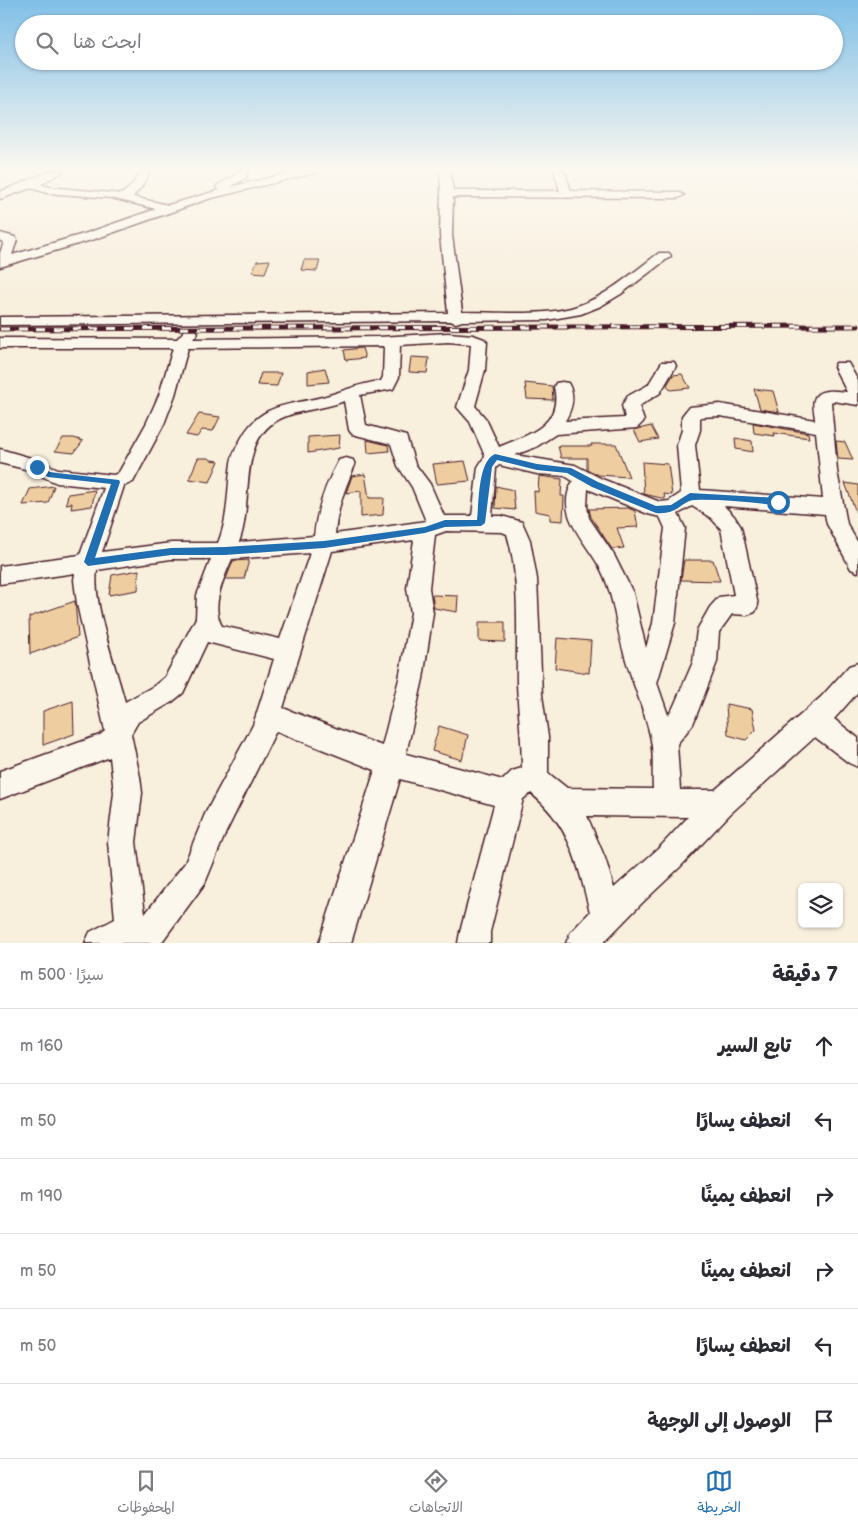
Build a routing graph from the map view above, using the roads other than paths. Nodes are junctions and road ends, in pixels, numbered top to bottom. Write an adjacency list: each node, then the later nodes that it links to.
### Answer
1 (157, 214): 5 (street)
2 (447, 214): 7 (street)
3 (0, 237): 5 (street)
4 (664, 256): 6 (street)
5 (0, 262)
6 (475, 318): 7 (street); 10 (street)
7 (456, 319): 8 (street)
8 (200, 320): 9 (street); 13 (street)
9 (0, 321)
10 (475, 338): 11 (street); 22 (street)
11 (392, 342): 13 (street); 17 (street)
12 (0, 343): 13 (street)
13 (182, 343): 25 (street)
14 (668, 366): 19 (street)
15 (842, 367): 18 (street)
16 (562, 387): 19 (street)
17 (351, 392): 30 (street); 32 (street)
18 (858, 398): 20 (street)
19 (552, 428): 22 (street)
20 (825, 428): 26 (street); 27 (street)
21 (0, 456): 25 (street)
22 (495, 457): 24 (street); 29 (street)
23 (346, 465): 31 (street)
24 (584, 479): 28 (street); 39 (street)
25 (116, 482): 33 (street)
26 (690, 496): 27 (street); 28 (street); 43 (street)
27 (834, 507): 34 (street)
28 (666, 510): 39 (street)
29 (481, 523): 30 (street); 46 (street)
30 (431, 528): 31 (street); 45 (street)
31 (324, 544): 32 (street); 37 (street)
32 (225, 551): 33 (street); 36 (street)
33 (88, 562): 35 (street); 42 (street)
34 (858, 563)
35 (0, 575)
36 (207, 619): 37 (street); 42 (street)
37 (288, 651): 40 (street)
38 (858, 674): 41 (street)
39 (646, 681): 43 (street)
40 (268, 715): 45 (street); 53 (street)
41 (814, 720): 44 (street); 51 (street)
42 (118, 734): 47 (street); 53 (street)
43 (664, 740): 50 (street)
44 (858, 754)
45 (391, 763): 48 (street); 55 (street)
46 (535, 779): 48 (street); 49 (street)
47 (0, 785)
48 (510, 796): 56 (street)
49 (563, 802): 50 (street); 52 (street)
50 (667, 803): 51 (street)
51 (720, 804): 52 (street)
52 (608, 917): 57 (street)
53 (136, 938): 54 (street)
54 (101, 943)
55 (335, 943)
56 (474, 943)
57 (582, 943)

